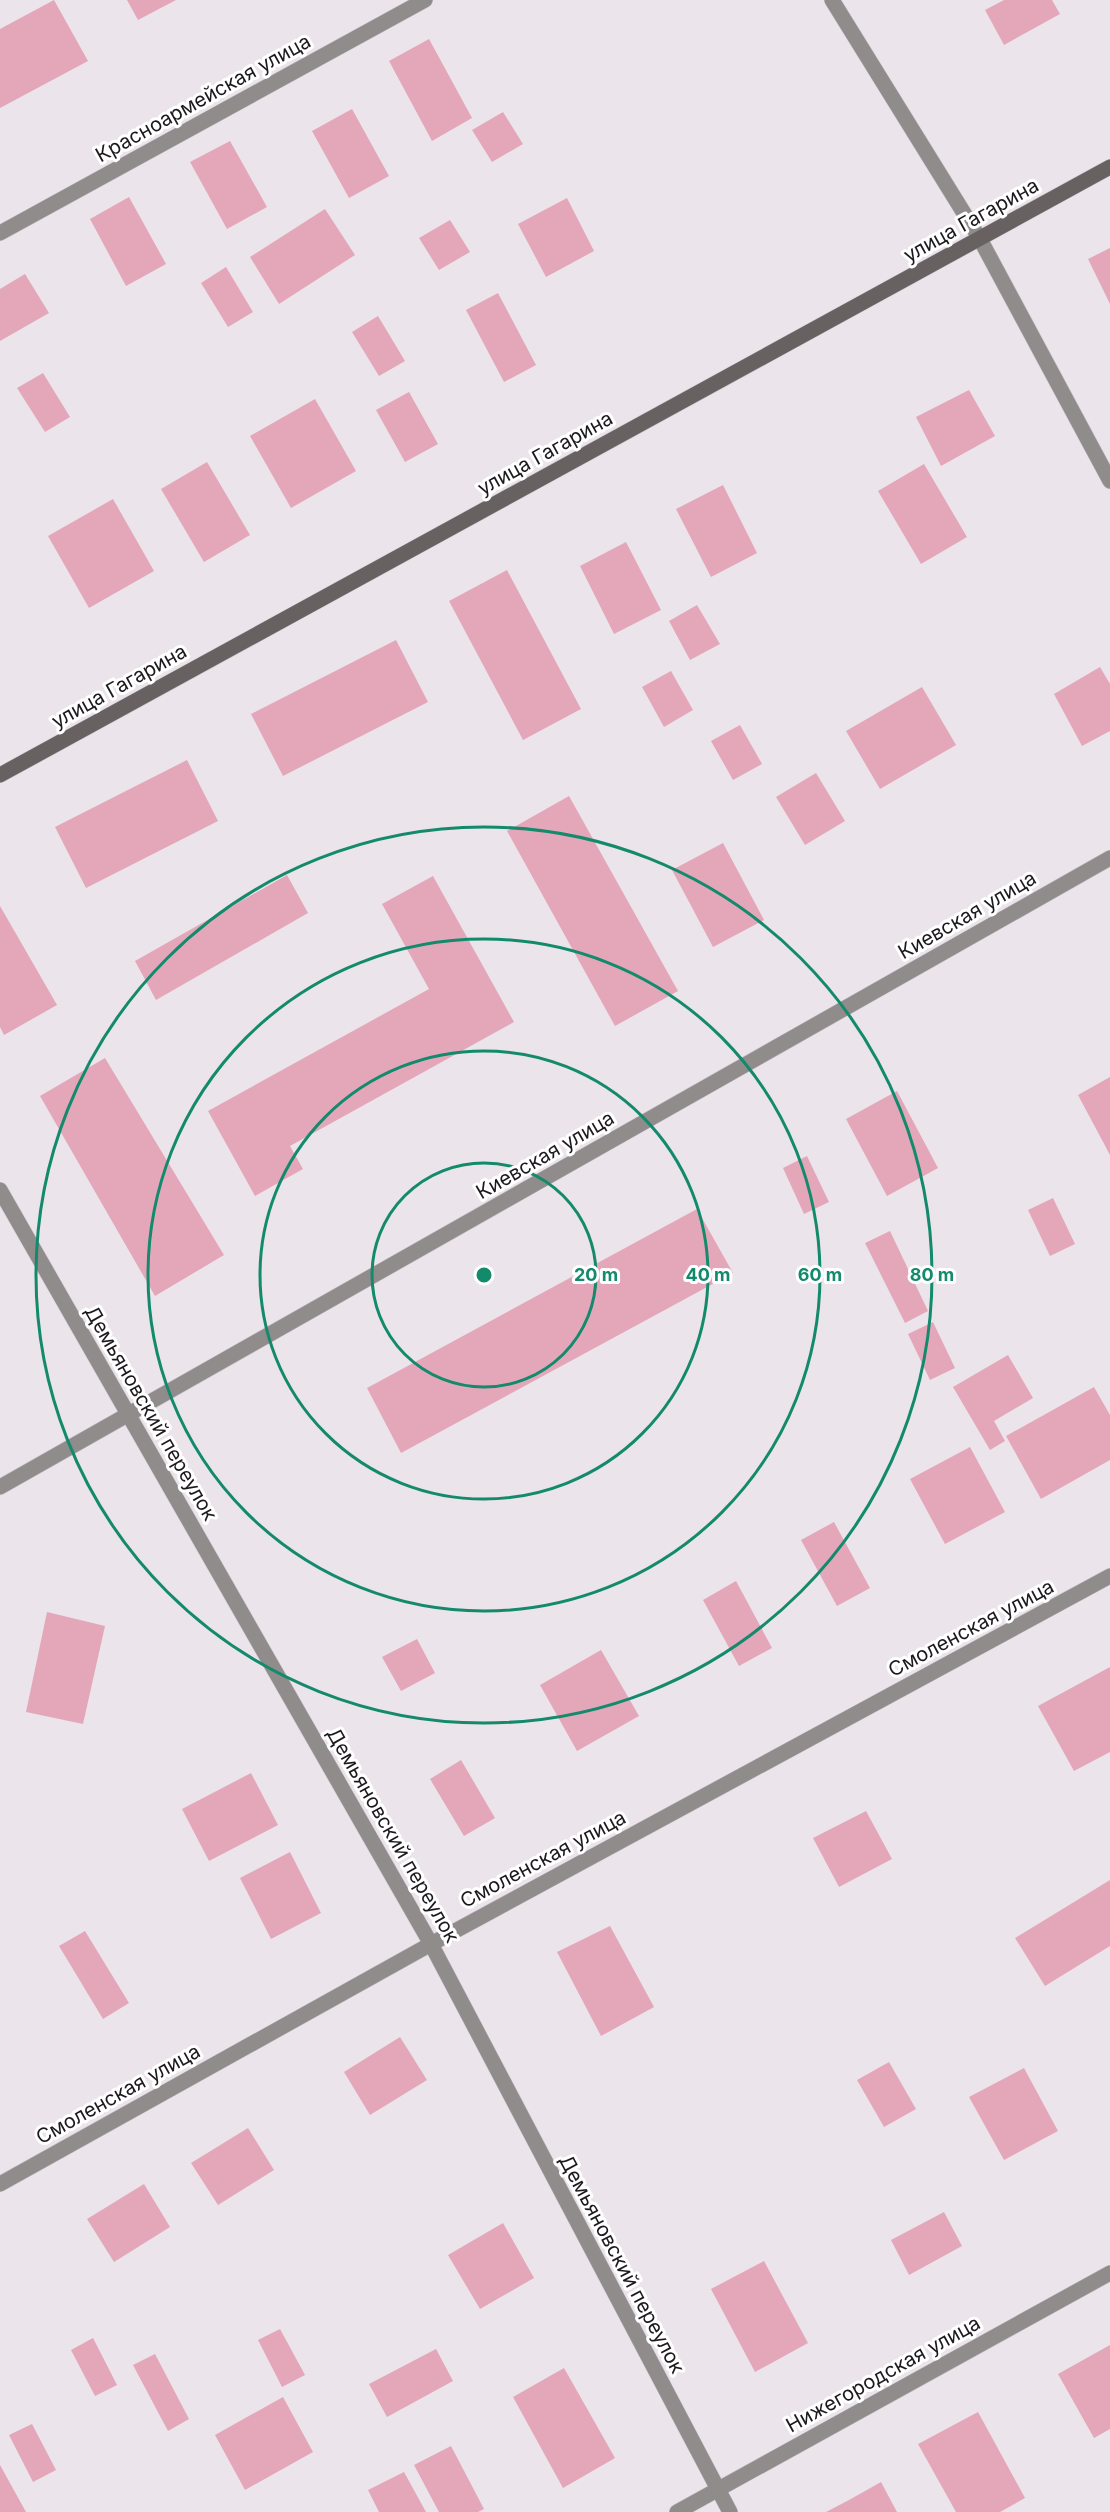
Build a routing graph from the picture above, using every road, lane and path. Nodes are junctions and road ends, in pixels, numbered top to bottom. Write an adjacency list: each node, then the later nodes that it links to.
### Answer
1 (426, 0): 4 (street, Красноармейская улица)
2 (832, 0): 5 (street)
3 (1110, 167): 5 (street, улица Гагарина)
4 (0, 233)
5 (980, 239): 6 (street); 7 (street, улица Гагарина)
6 (1110, 481)
7 (0, 775)
8 (1110, 858): 10 (street, Киевская улица)
9 (0, 1190): 10 (street, Демьяновский переулок)
10 (128, 1416): 11 (street, Киевская улица); 13 (street, Демьяновский переулок)
11 (0, 1487)
12 (1110, 1576): 13 (street, Смоленская улица)
13 (431, 1944): 14 (street, Смоленская улица); 16 (street, Демьяновский переулок)
14 (0, 2184)
15 (1110, 2273): 16 (street, Нижегородская улица)
16 (716, 2490): 17 (street, Нижегородская улица); 18 (street, Демьяновский переулок)
17 (677, 2512)
18 (730, 2512)

